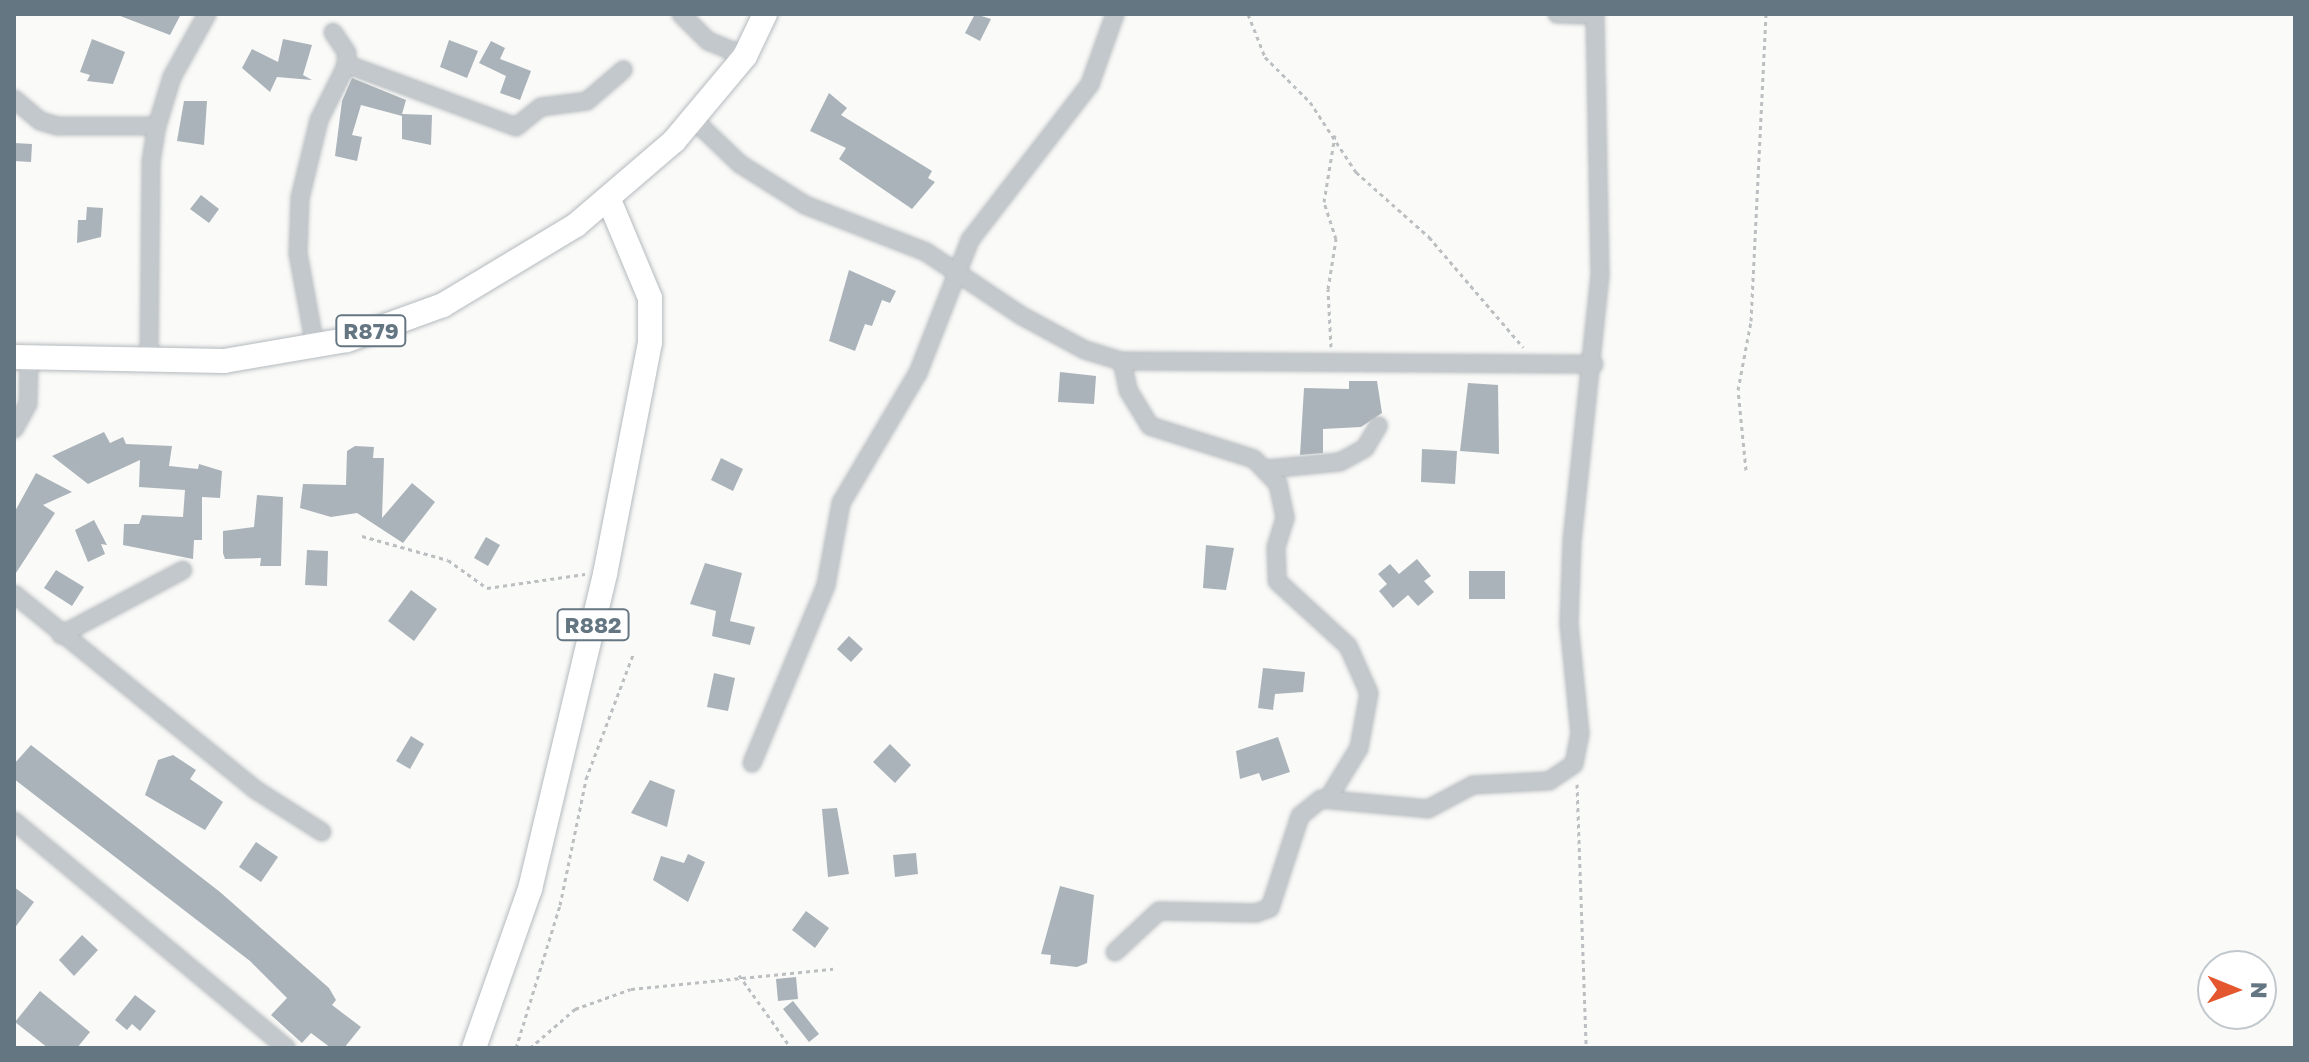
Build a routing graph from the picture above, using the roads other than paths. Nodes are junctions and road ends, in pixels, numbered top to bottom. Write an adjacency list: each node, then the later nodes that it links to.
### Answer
1 (207, 14): 13 (street)
2 (681, 14): 8 (street)
3 (765, 14): 8 (main road, R879)
4 (1115, 14): 15 (street)
5 (1557, 14): 6 (street)
6 (1595, 14): 20 (street)
7 (333, 32): 9 (street)
8 (745, 56): 12 (main road, R879)
9 (346, 64): 10 (street); 16 (street)
10 (623, 70)
11 (14, 99): 13 (street)
12 (694, 120): 14 (main road, R879); 15 (street)
13 (157, 126): 18 (street)
14 (609, 200): 16 (main road, R879); 33 (main road, R882)
15 (958, 270): 19 (street); 27 (street)
16 (315, 346): 18 (main road, R879)
17 (21, 358): 18 (main road, R879); 22 (street)
18 (149, 358)
19 (1122, 361): 20 (street); 23 (street)
20 (1594, 364): 28 (street)
21 (1378, 426): 23 (street)
22 (14, 429)
23 (1267, 469): 28 (street)
24 (183, 570): 26 (street)
25 (14, 594): 26 (street)
26 (61, 635): 30 (street)
27 (752, 763)
28 (1329, 797): 31 (street)
29 (14, 821): 32 (street)
30 (322, 832)
31 (1115, 952)
32 (286, 1048)
33 (474, 1048)

